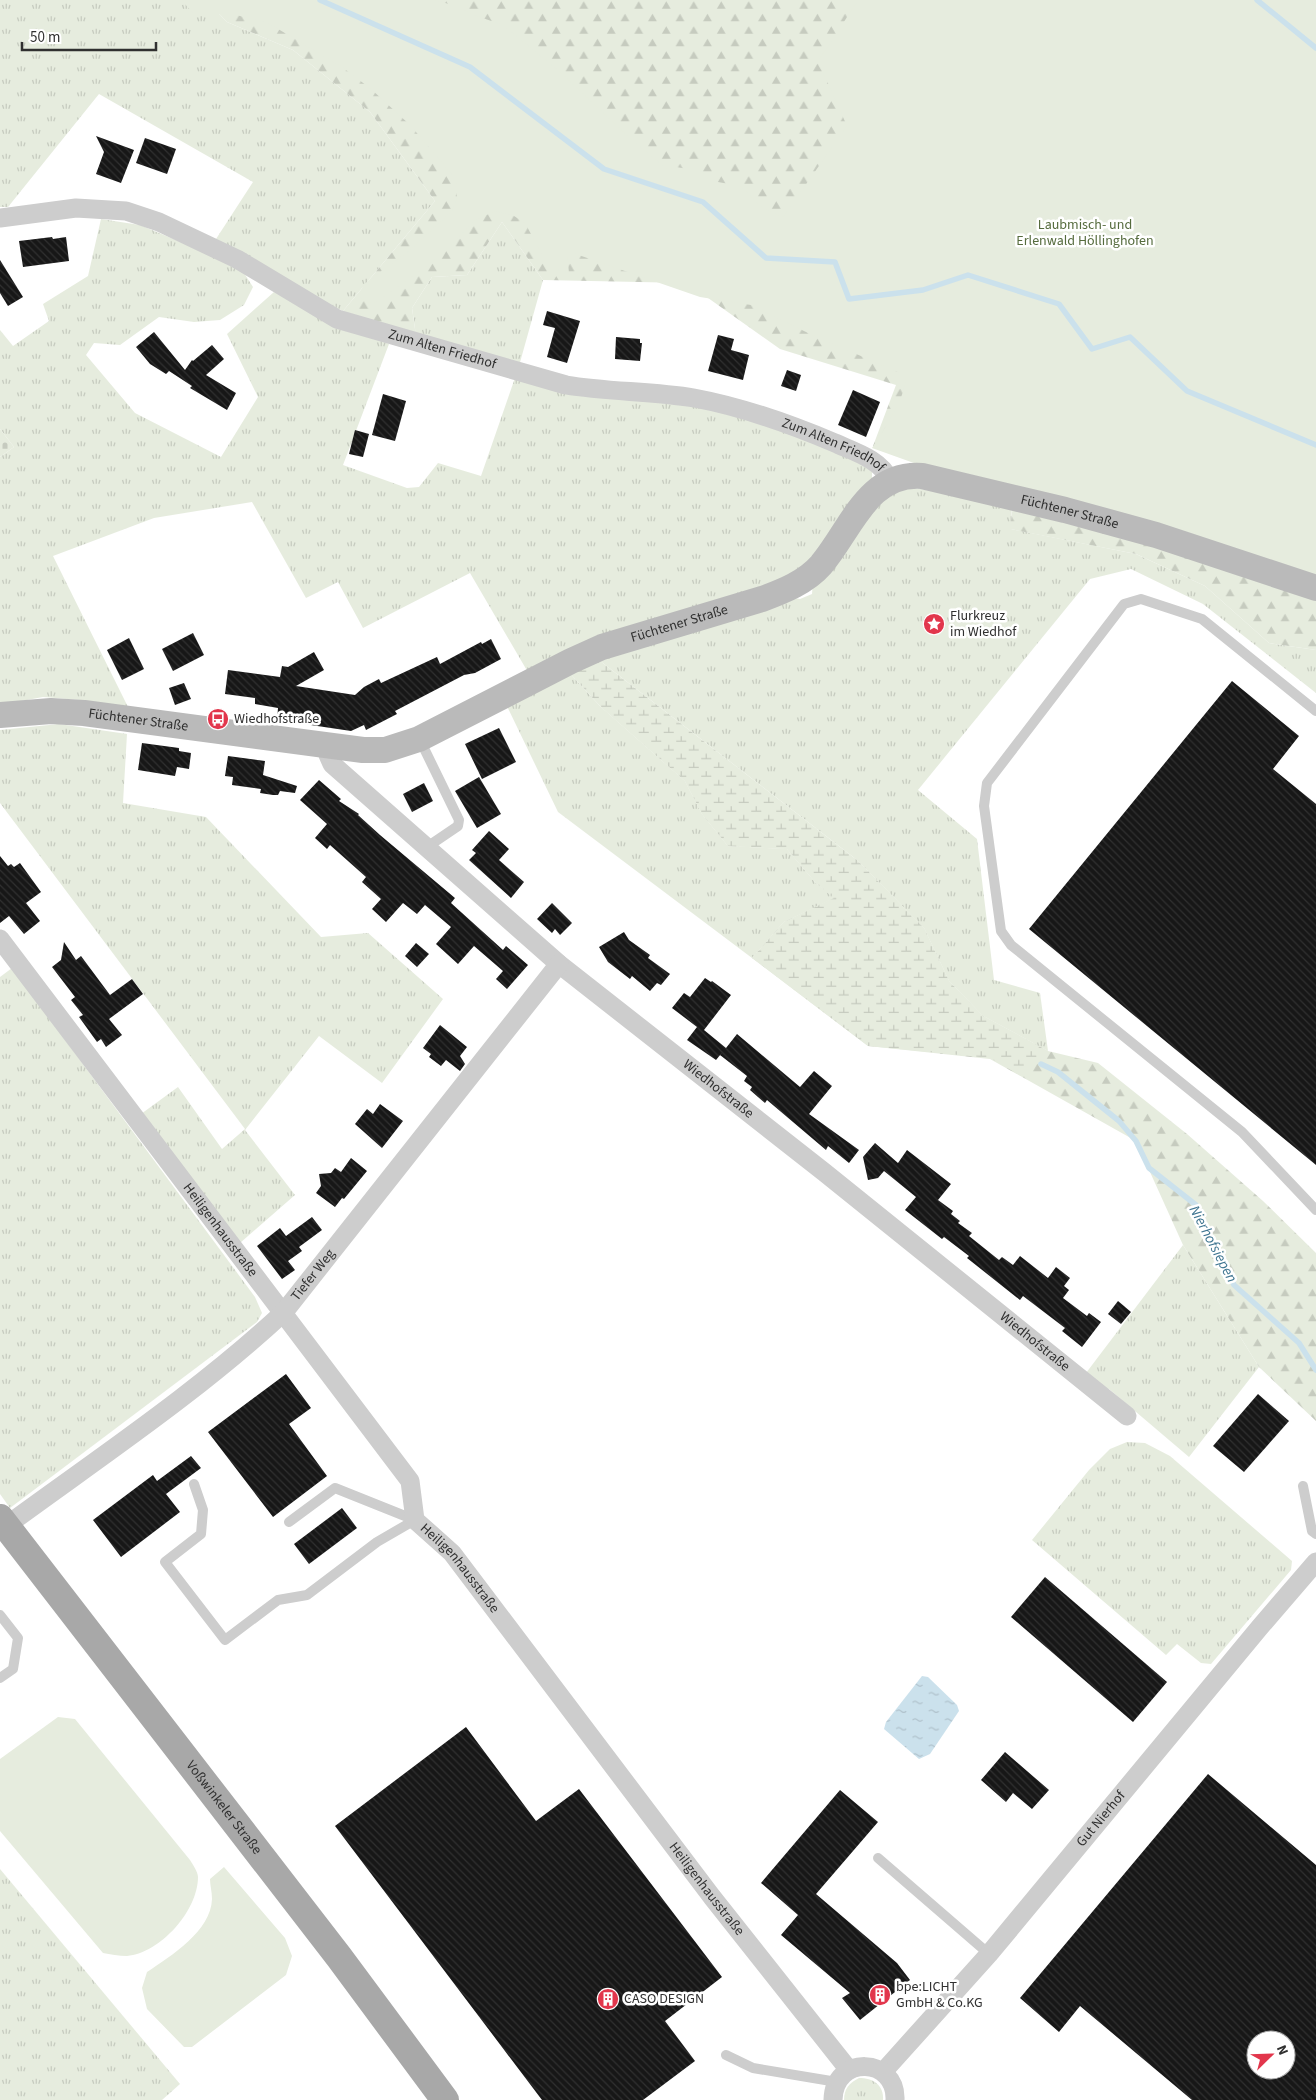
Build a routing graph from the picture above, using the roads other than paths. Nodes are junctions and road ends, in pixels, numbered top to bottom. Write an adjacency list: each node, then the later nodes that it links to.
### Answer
1 (0, 218): 2 (street, Zum Alten Friedhof)
2 (890, 480): 3 (street, Füchtener Straße); 6 (street, Füchtener Straße)
3 (1316, 588)
4 (1316, 711): 11 (lane)
5 (0, 715): 7 (street, Füchtener Straße)
6 (419, 739): 7 (street, Füchtener Straße); 8 (lane)
7 (326, 746): 8 (street, Wiedhofstraße)
8 (427, 847): 10 (street, Wiedhofstraße)
9 (0, 939): 12 (street, Heiligenhausstraße)
10 (559, 964): 12 (street, Tiefer Weg); 13 (street, Wiedhofstraße)
11 (1316, 1210)
12 (284, 1312): 16 (street, Heiligenhausstraße); 17 (street, Tiefer Weg)
13 (1128, 1416)
14 (194, 1484): 16 (lane)
15 (1303, 1486): 19 (lane)
16 (415, 1520): 18 (lane); 27 (street, Heiligenhausstraße)
17 (3, 1522): 28 (main road, Voßwinkeler Straße)
18 (289, 1522)
19 (1316, 1534)
20 (1314, 1568): 24 (street, Gut Nierhof)
21 (0, 1615): 22 (lane)
22 (0, 1678)
23 (878, 1858): 24 (lane)
24 (989, 1954): 26 (street, Gut Nierhof)
25 (726, 2055): 27 (lane)
26 (882, 2072): 27 (street); 29 (street)
27 (840, 2084)
28 (445, 2100)
29 (895, 2100)

